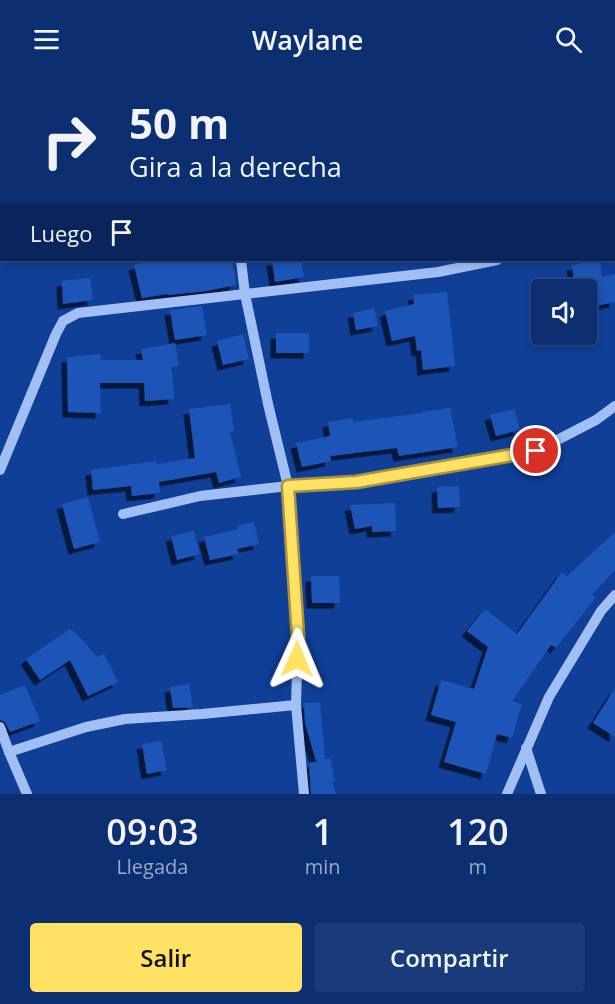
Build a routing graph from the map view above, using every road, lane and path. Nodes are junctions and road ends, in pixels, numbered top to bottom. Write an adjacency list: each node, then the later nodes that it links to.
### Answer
1 (241, 261): 3 (street)
2 (492, 261): 3 (street)
3 (245, 294): 5 (street); 6 (street)
4 (615, 406): 6 (street)
5 (0, 470)
6 (288, 486): 7 (street); 9 (street)
7 (123, 514)
8 (615, 595): 11 (street)
9 (296, 705): 12 (street); 14 (street)
10 (0, 727): 12 (street)
11 (526, 748): 15 (street); 16 (street)
12 (9, 752): 13 (street)
13 (27, 794)
14 (304, 794)
15 (507, 794)
16 (541, 794)

